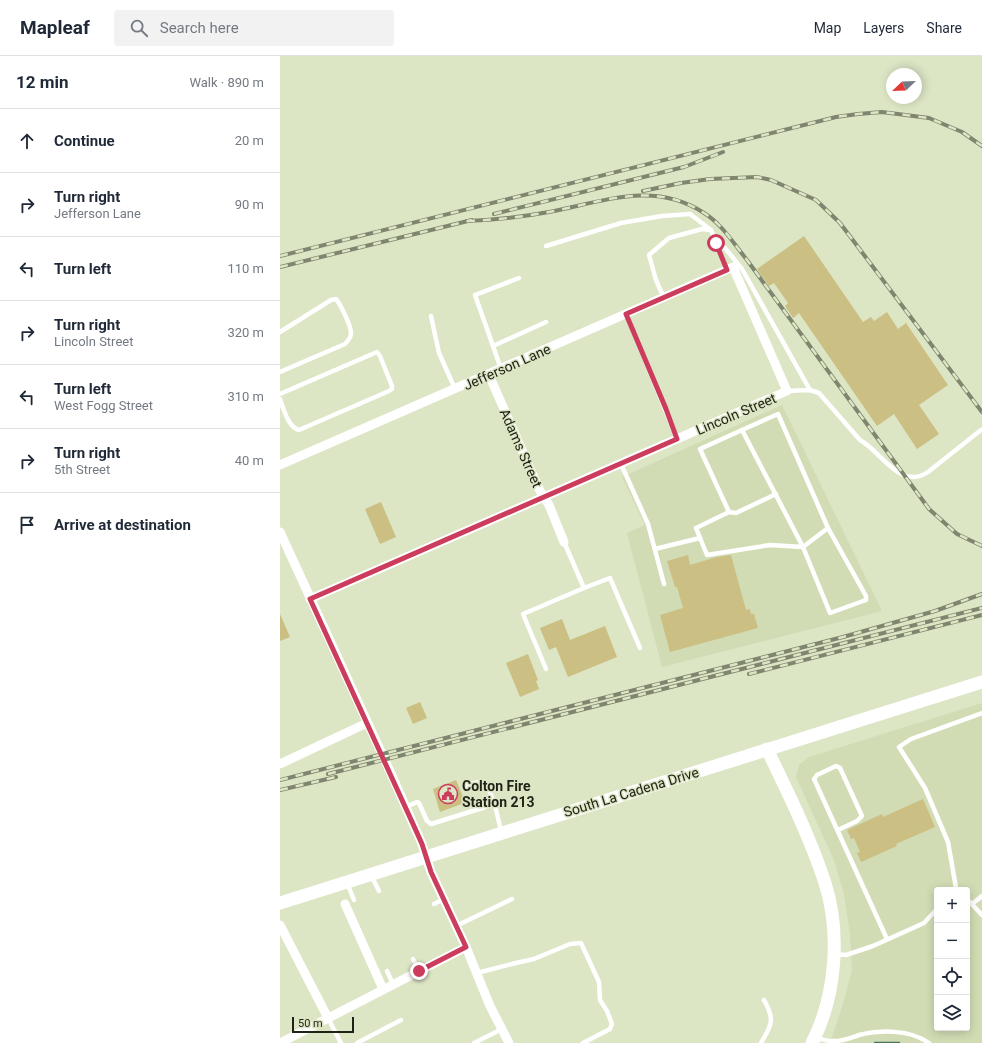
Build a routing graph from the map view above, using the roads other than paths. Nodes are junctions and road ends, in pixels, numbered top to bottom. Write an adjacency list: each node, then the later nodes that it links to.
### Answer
1 (711, 230): 2 (lane); 3 (lane); 6 (lane)
2 (716, 243): 4 (lane); 16 (lane)
3 (546, 246)
4 (730, 268): 6 (street, Jefferson Lane); 17 (street)
5 (519, 278): 11 (lane)
6 (664, 298): 7 (street, Jefferson Lane)
7 (626, 314): 12 (street, Jefferson Lane); 22 (lane)
8 (431, 316): 15 (lane)
9 (546, 322): 11 (lane)
10 (280, 332): 13 (lane)
11 (493, 346): 12 (lane)
12 (501, 369): 14 (street, Jefferson Lane)
13 (280, 372)
14 (489, 375): 15 (street, Jefferson Lane); 26 (street, Adams Street)
15 (455, 389): 24 (street, Jefferson Lane)
16 (810, 390): 17 (lane); 21 (lane)
17 (787, 391): 22 (street, Lincoln Street)
18 (280, 394): 19 (lane)
19 (280, 399)
20 (742, 430): 25 (lane); 27 (lane); 28 (lane)
21 (981, 430)
22 (677, 439): 23 (street, Lincoln Street)
23 (621, 464): 26 (street, Lincoln Street); 33 (lane)
24 (280, 465)
25 (776, 494): 27 (lane); 32 (lane)
26 (544, 497): 31 (street, Adams Street); 36 (street, Lincoln Street)
27 (729, 512): 30 (lane)
28 (828, 528): 32 (lane); 32 (lane)
29 (280, 532): 36 (street)
30 (700, 538): 32 (lane); 33 (lane)
31 (564, 542): 35 (lane)
32 (803, 547)
33 (655, 549): 34 (lane)
34 (664, 584)
35 (584, 588): 37 (lane); 38 (lane)
36 (310, 599): 41 (street)
37 (640, 648)
38 (546, 669)
39 (982, 682): 42 (main road, South La Cadena Drive)
40 (982, 713): 52 (lane)
41 (367, 723): 43 (street); 46 (street)
42 (767, 749): 48 (main road, South La Cadena Drive); 68 (main road)
43 (280, 764)
44 (464, 786): 45 (lane)
45 (494, 804): 46 (lane); 48 (lane)
46 (405, 807): 49 (street)
47 (838, 830): 47 (lane); 66 (lane)
48 (501, 833): 49 (main road, South La Cadena Drive)
49 (426, 857): 50 (main road, South La Cadena Drive); 55 (street)
50 (370, 874): 51 (main road, South La Cadena Drive); 53 (lane)
51 (346, 882): 57 (lane); 58 (main road, South La Cadena Drive)
52 (956, 887)
53 (379, 891)
54 (982, 896): 61 (lane)
55 (444, 899): 60 (lane); 65 (street)
56 (512, 899): 65 (lane)
57 (354, 900)
58 (280, 903)
59 (345, 904): 74 (street)
60 (434, 904)
61 (972, 904): 63 (lane)
62 (934, 912): 66 (lane)
63 (982, 915)
64 (280, 925): 76 (street)
65 (456, 926): 67 (street)
66 (887, 939): 68 (lane)
67 (466, 947): 71 (street); 72 (street)
68 (833, 954): 79 (main road)
69 (413, 959): 71 (lane)
70 (387, 971): 73 (lane)
71 (419, 971): 73 (street)
72 (477, 973): 78 (street); 85 (lane)
73 (393, 984): 74 (street)
74 (383, 989): 76 (street)
75 (764, 1000): 86 (lane)
76 (328, 1018): 80 (street); 81 (lane)
77 (401, 1020): 82 (lane)
78 (502, 1029): 83 (lane); 84 (street)
79 (814, 1040): 87 (lane)
80 (280, 1043)
81 (341, 1043)
82 (357, 1043)
83 (474, 1043)
84 (509, 1043)
85 (583, 1043)
86 (761, 1043)
87 (929, 1043)

